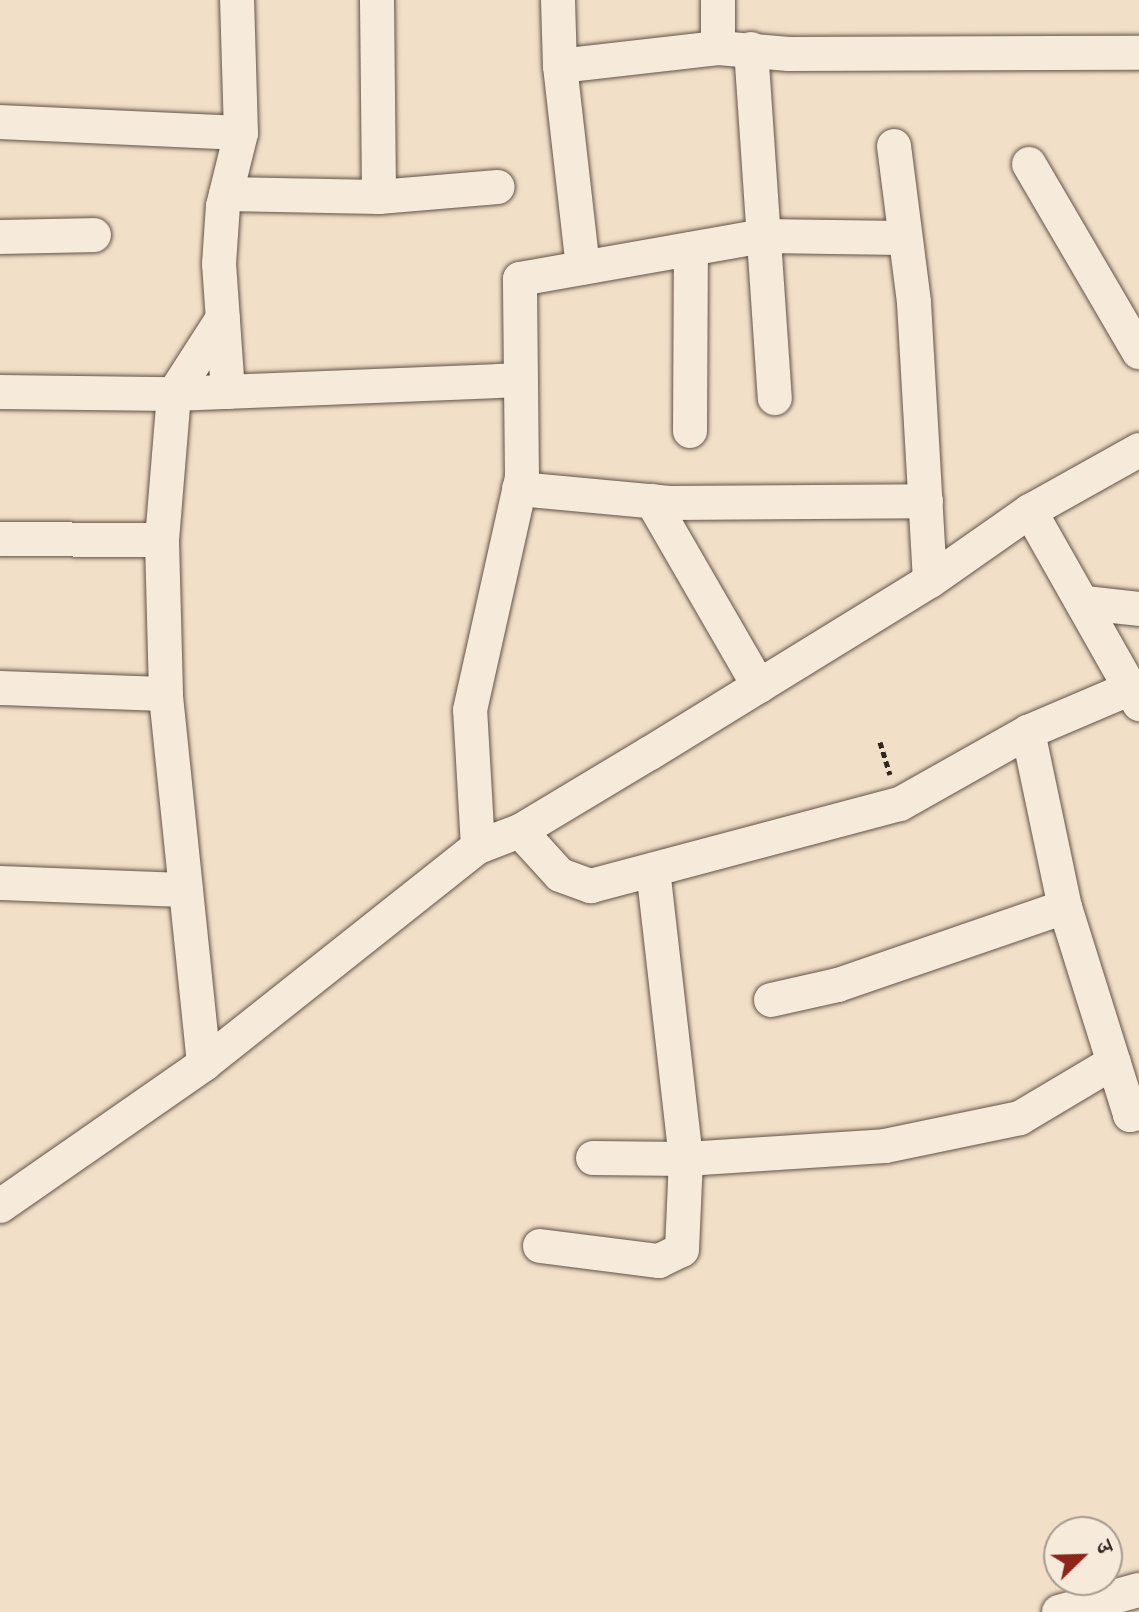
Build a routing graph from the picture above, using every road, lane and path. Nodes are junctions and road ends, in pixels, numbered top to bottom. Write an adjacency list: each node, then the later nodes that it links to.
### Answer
1 (237, 0): 9 (street)
2 (377, 0): 14 (street)
3 (558, 0): 7 (street)
4 (718, 0): 5 (street)
5 (735, 49): 6 (street); 7 (street); 16 (street)
6 (1139, 53)
7 (560, 66): 20 (street)
8 (0, 122): 9 (street)
9 (241, 133): 13 (street)
10 (894, 146): 18 (street)
11 (1029, 164): 22 (street)
12 (498, 187): 14 (street)
13 (226, 194): 14 (street); 21 (street)
14 (379, 197)
15 (94, 235): 17 (street)
16 (763, 236): 18 (street); 19 (street); 27 (street)
17 (0, 237)
18 (902, 238): 32 (street)
19 (691, 249): 20 (street); 28 (street)
20 (583, 268): 23 (street)
21 (223, 318): 25 (street); 26 (street)
22 (1139, 352)
23 (521, 380): 25 (street); 30 (street)
24 (0, 392): 26 (street)
25 (228, 392): 26 (street)
26 (174, 394): 35 (street)
27 (775, 398)
28 (690, 431)
29 (1139, 450): 33 (street)
30 (519, 489): 31 (street); 45 (street)
31 (652, 501): 32 (street); 39 (street)
32 (926, 501): 36 (street)
33 (1030, 511): 36 (street); 37 (street)
34 (0, 539): 35 (street)
35 (162, 540): 41 (street)
36 (930, 581): 39 (street)
37 (1085, 603): 38 (street); 42 (street)
38 (1139, 609)
39 (759, 686): 44 (street)
40 (0, 688): 41 (street)
41 (166, 694): 48 (street)
42 (1135, 696): 43 (street)
43 (1028, 732): 46 (street); 49 (street)
44 (520, 831): 45 (street); 46 (street)
45 (478, 847): 52 (street)
46 (653, 871): 55 (street)
47 (0, 883): 48 (street)
48 (186, 890): 52 (street)
49 (1065, 907): 50 (street); 51 (street)
50 (771, 1000)
51 (1114, 1062): 53 (street); 55 (street)
52 (204, 1064): 56 (street)
53 (1139, 1113)
54 (593, 1158): 55 (street)
55 (686, 1159): 57 (street)
56 (0, 1206)
57 (540, 1246)
58 (1129, 1599): 59 (street)
59 (1059, 1612)

